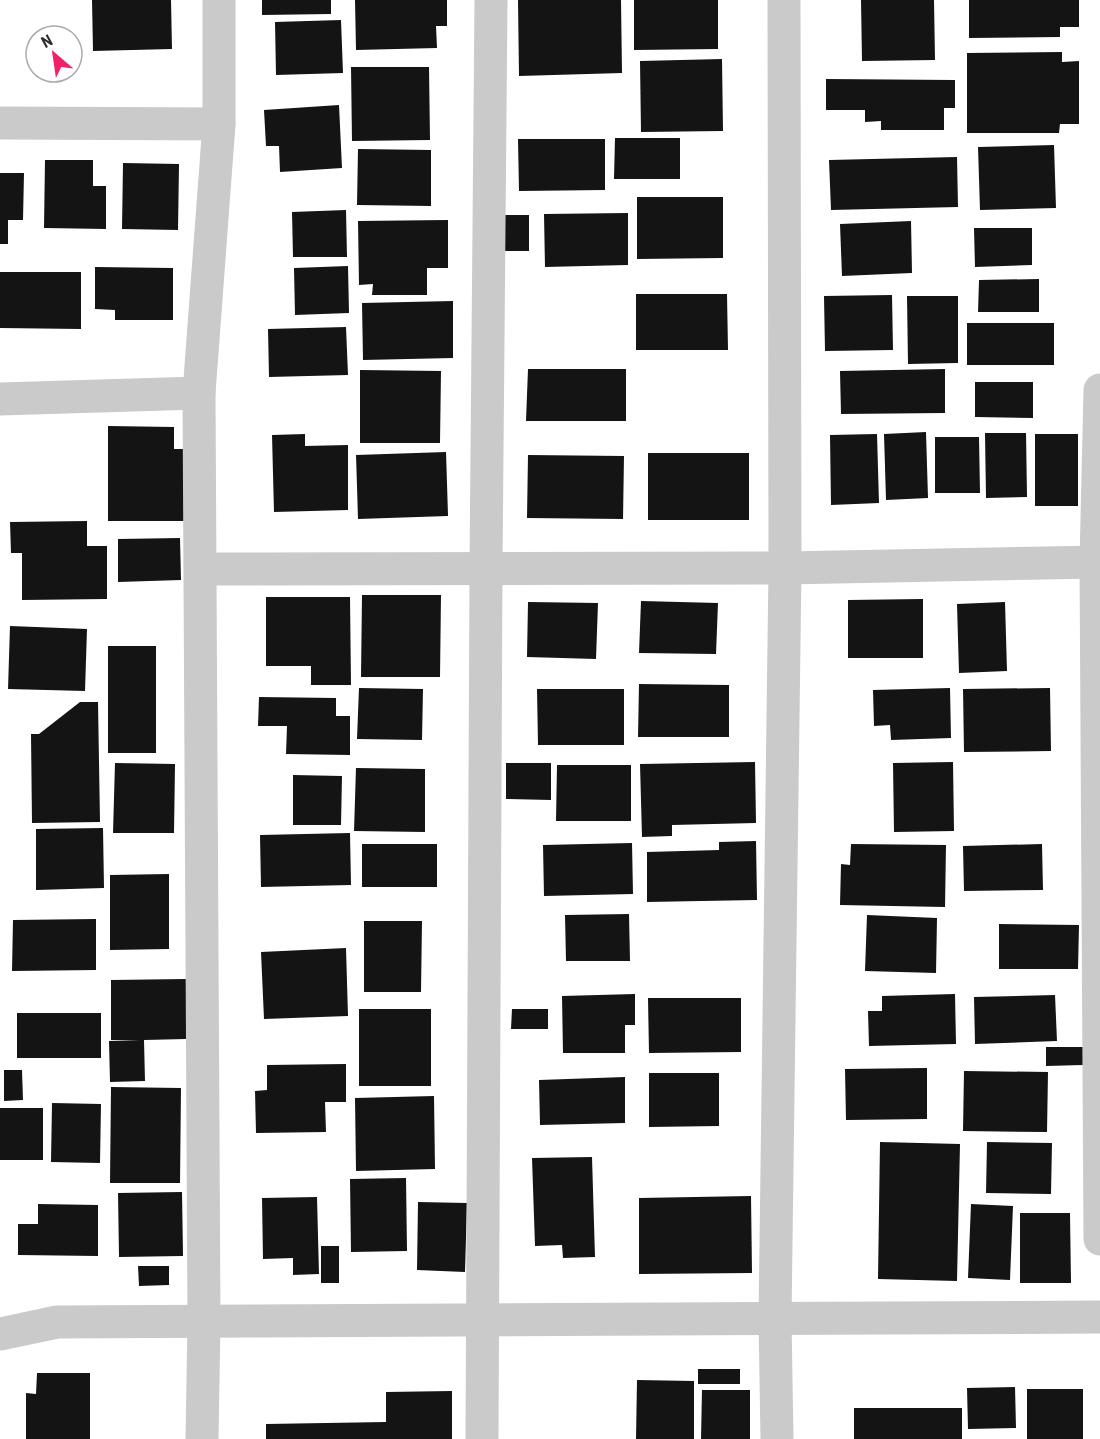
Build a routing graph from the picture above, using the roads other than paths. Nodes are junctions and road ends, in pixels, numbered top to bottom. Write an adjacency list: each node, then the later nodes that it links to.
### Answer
1 (219, 0): 5 (street)
2 (491, 0): 10 (street)
3 (784, 0): 11 (street)
4 (0, 123): 5 (street)
5 (219, 124): 7 (street)
6 (1100, 390): 9 (street)
7 (199, 393): 8 (street); 12 (street)
8 (0, 399)
9 (1098, 562): 11 (street); 13 (street)
10 (486, 567): 11 (street); 12 (street); 16 (street)
11 (785, 567): 15 (street)
12 (201, 569): 17 (street)
13 (1100, 1239)
14 (1100, 1317): 15 (street)
15 (776, 1319): 16 (street); 21 (street)
16 (483, 1321): 17 (street); 20 (street)
17 (204, 1322): 18 (street); 19 (street)
18 (0, 1334)
19 (202, 1439)
20 (482, 1439)
21 (777, 1439)

